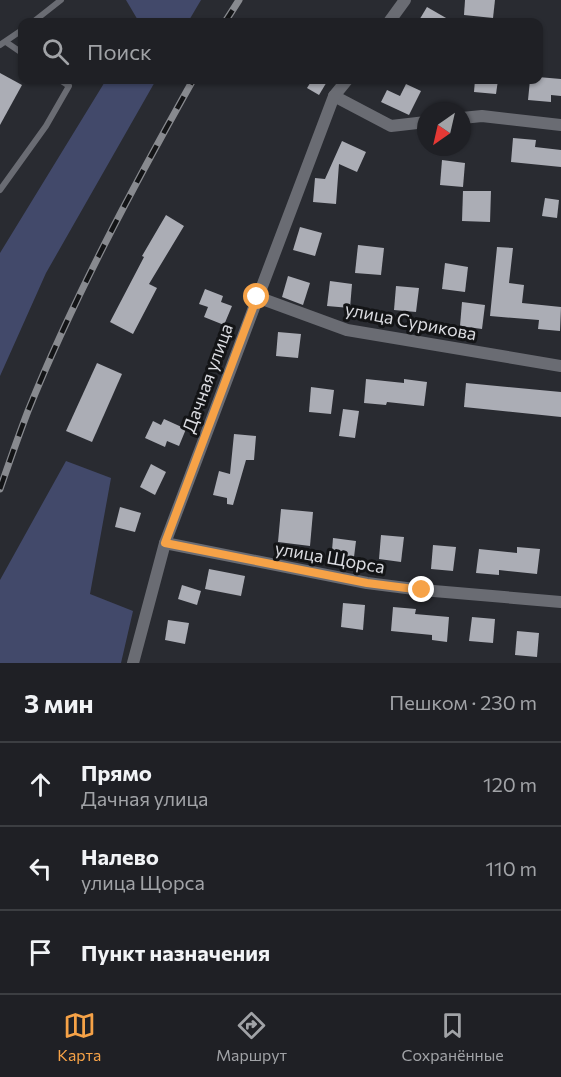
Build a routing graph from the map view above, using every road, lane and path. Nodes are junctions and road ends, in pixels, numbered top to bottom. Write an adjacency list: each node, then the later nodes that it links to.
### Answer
1 (61, 0): 3 (lane)
2 (405, 0): 4 (street)
3 (38, 18)
4 (392, 18)
5 (18, 33): 6 (lane)
6 (3, 44): 7 (lane)
7 (18, 51)
8 (66, 84): 14 (lane)
9 (344, 84): 10 (street, Дачная улица)
10 (334, 96): 12 (street); 15 (street, Дачная улица)
11 (471, 117): 13 (street)
12 (417, 123)
13 (561, 124)
14 (0, 190)
15 (257, 297): 16 (street, улица Сурикова); 17 (street, Дачная улица)
16 (561, 366)
17 (165, 543): 18 (street, улица Щорса); 19 (street, Дачная улица)
18 (561, 602)
19 (133, 663)

